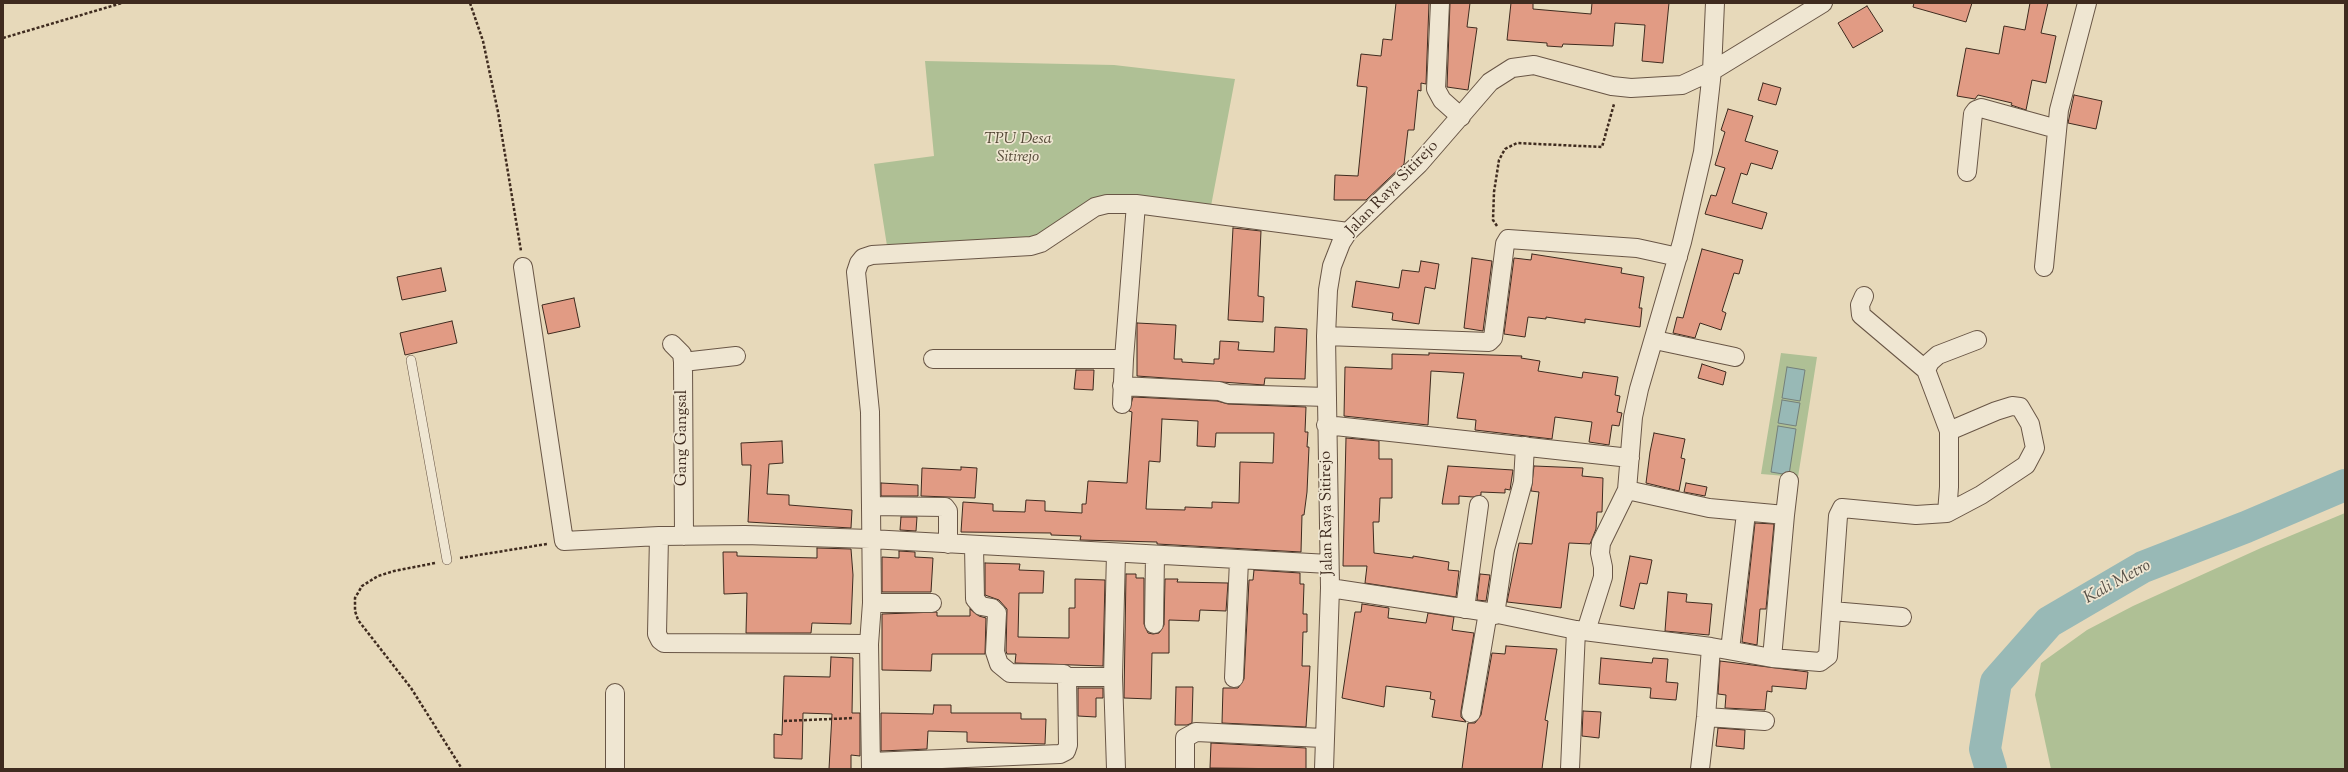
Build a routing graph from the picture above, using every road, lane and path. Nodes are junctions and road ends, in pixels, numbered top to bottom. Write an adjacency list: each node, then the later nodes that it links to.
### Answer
1 (122, 3): 7 (path)
2 (470, 3): 17 (path)
3 (1440, 3): 10 (street)
4 (1715, 3): 8 (street)
5 (1823, 3): 8 (street, Jalan Raya Sitirejo)
6 (2087, 3): 11 (street)
7 (3, 38)
8 (1712, 70): 9 (street, Jalan Raya Sitirejo); 16 (street)
9 (1612, 86): 10 (street, Jalan Raya Sitirejo); 15 (path)
10 (1460, 117): 14 (street, Jalan Raya Sitirejo)
11 (2057, 129): 12 (street); 18 (street)
12 (1967, 172)
13 (1136, 204): 14 (street); 27 (street); 41 (street)
14 (1348, 232): 20 (street, Jalan Raya Sitirejo)
15 (1507, 240): 16 (street); 20 (street)
16 (1678, 257): 21 (street)
17 (523, 267): 48 (street)
18 (2044, 267)
19 (1864, 296): 30 (street)
20 (1326, 336): 32 (street, Jalan Raya Sitirejo)
21 (1655, 340): 25 (street); 37 (street)
22 (1977, 340): 30 (street)
23 (672, 344): 29 (street, Gang Gangsal)
24 (736, 356): 29 (street)
25 (1735, 357)
26 (933, 359): 27 (street)
27 (1124, 359): 31 (street)
28 (411, 360): 53 (lane)
29 (683, 362): 46 (street, Gang Gangsal)
30 (1926, 370): 35 (street)
31 (1122, 386): 32 (street); 33 (street)
32 (1327, 397): 34 (street, Jalan Raya Sitirejo)
33 (1122, 404)
34 (1326, 425): 36 (street); 55 (street, Jalan Raya Sitirejo)
35 (1949, 431): 43 (street); 43 (street)
36 (1525, 446): 37 (street); 61 (street)
37 (1630, 458): 39 (street)
38 (1788, 481): 44 (street)
39 (1627, 490): 42 (street); 64 (street)
40 (1479, 505): 59 (street)
41 (871, 506): 47 (street); 49 (street)
42 (1746, 513): 44 (street); 67 (street)
43 (1947, 513): 60 (street)
44 (1785, 515): 68 (street)
45 (659, 536): 46 (street); 48 (street); 65 (street)
46 (684, 536): 47 (street)
47 (870, 539): 49 (street); 57 (street)
48 (564, 541): 53 (path)
49 (948, 544): 50 (street)
50 (974, 546): 51 (street); 69 (street)
51 (1116, 553): 52 (street); 70 (street)
52 (1155, 555): 54 (street); 63 (street)
53 (447, 560): 80 (path)
54 (1239, 560): 55 (street); 71 (street)
55 (1329, 564): 56 (street, Jalan Raya Sitirejo)
56 (1330, 588): 59 (street); 78 (street, Jalan Raya Sitirejo)
57 (872, 603): 58 (street); 65 (street)
58 (932, 603)
59 (1465, 609): 61 (street)
60 (1832, 611): 62 (street); 68 (street)
61 (1492, 614): 64 (street); 73 (street)
62 (1902, 617)
63 (1154, 624)
64 (1581, 630): 66 (street); 85 (street)
65 (869, 644): 74 (street)
66 (1711, 647): 67 (street); 75 (street)
67 (1730, 650): 68 (street)
68 (1772, 658)
69 (1067, 677): 70 (street); 79 (street)
70 (1113, 677): 82 (street)
71 (1234, 678)
72 (615, 694): 81 (street)
73 (1471, 713)
74 (870, 717): 76 (path); 79 (street)
75 (1706, 717): 77 (street); 86 (street)
76 (784, 721)
77 (1765, 721)
78 (1323, 738): 83 (street); 84 (street, Jalan Raya Sitirejo)
79 (871, 766)
80 (462, 769)
81 (616, 769)
82 (1116, 769)
83 (1185, 769)
84 (1324, 769)
85 (1570, 769)
86 (1700, 769)

